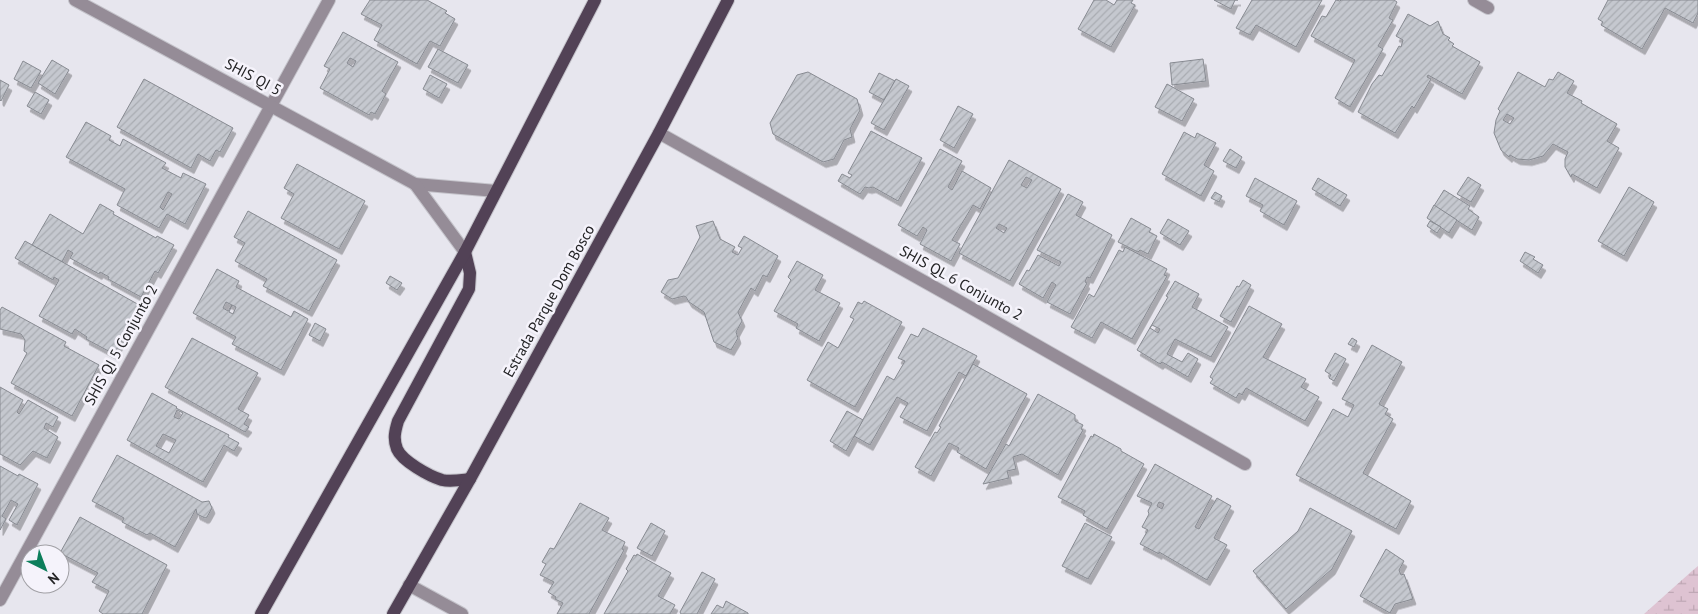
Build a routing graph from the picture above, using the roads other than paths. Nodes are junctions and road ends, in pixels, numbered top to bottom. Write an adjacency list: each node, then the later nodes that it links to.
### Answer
1 (75, 0): 7 (street, SHIS QI 5)
2 (329, 0): 7 (street, SHIS QI 5 Conjunto 2)
3 (594, 0): 10 (main road)
4 (728, 0): 8 (main road, Estrada Parque Dom Bosco)
5 (1474, 0): 6 (street)
6 (1488, 8)
7 (271, 106): 9 (street, SHIS QI 5); 15 (street, SHIS QI 5 Conjunto 2)
8 (659, 133): 12 (street, SHIS QL 6 Conjunto 2); 13 (main road, Estrada Parque Dom Bosco)
9 (415, 184): 10 (street, SHIS QI 5); 11 (street, SHIS QI 5)
10 (496, 191): 11 (main road)
11 (464, 252): 13 (main road); 16 (main road)
12 (1245, 464)
13 (470, 479): 14 (main road, Estrada Parque Dom Bosco)
14 (409, 585): 17 (main road, Estrada Parque Dom Bosco); 18 (street)
15 (0, 600)
16 (260, 614)
17 (393, 614)
18 (462, 614)

